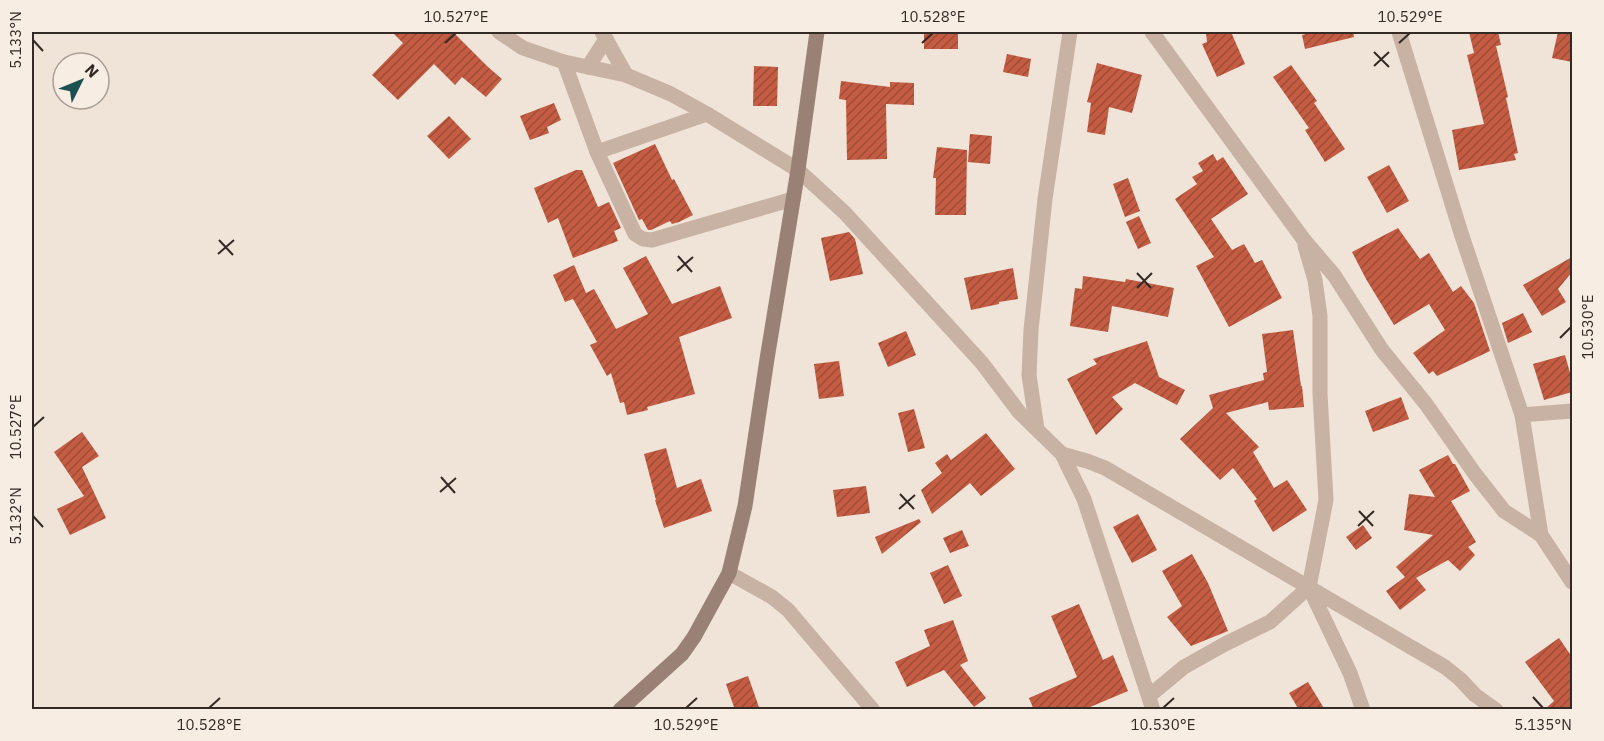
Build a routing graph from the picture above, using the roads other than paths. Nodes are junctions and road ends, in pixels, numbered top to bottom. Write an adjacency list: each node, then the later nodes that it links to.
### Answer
1 (499, 32): 7 (street)
2 (817, 32): 12 (main road)
3 (1070, 32): 17 (street)
4 (1152, 32): 14 (street)
5 (1399, 32): 16 (street)
6 (604, 35): 8 (street); 9 (street)
7 (564, 62): 8 (street); 11 (street)
8 (588, 67): 9 (street)
9 (626, 75): 10 (street)
10 (707, 114): 11 (street); 12 (street)
11 (597, 152): 13 (street)
12 (798, 170): 13 (main road); 17 (street)
13 (793, 199): 20 (main road)
14 (1304, 240): 19 (street); 22 (street)
15 (1572, 411): 16 (street)
16 (1522, 415): 19 (street)
17 (1037, 429): 18 (street)
18 (1062, 454): 22 (street); 23 (street)
19 (1541, 535): 21 (street)
20 (729, 573): 24 (main road); 25 (street)
21 (1572, 582)
22 (1309, 587): 23 (street); 26 (street); 27 (street)
23 (1151, 703)
24 (620, 710)
25 (873, 710)
26 (1363, 710)
27 (1496, 710)

